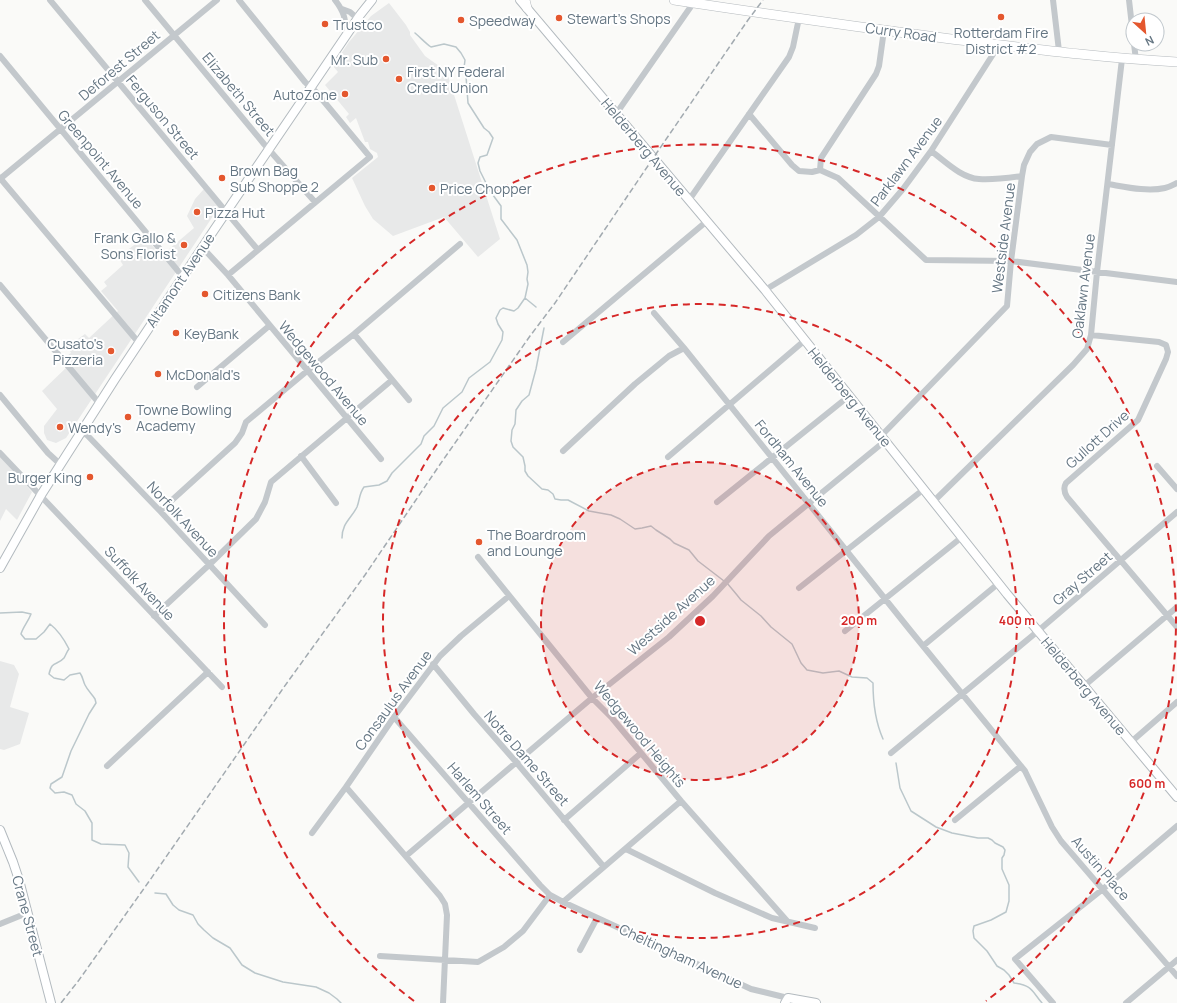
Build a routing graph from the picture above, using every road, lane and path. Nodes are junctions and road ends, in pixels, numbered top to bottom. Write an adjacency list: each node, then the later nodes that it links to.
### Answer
1 (50, 0): 27 (street, Ferguson Street)
2 (145, 0): 18 (street, Elizabeth Street)
3 (217, 0): 18 (street, Deforest Street)
4 (239, 0): 28 (street)
5 (335, 0): 13 (street)
6 (372, 0): 16 (street, Altamont Avenue)
7 (520, 0): 12 (street, Helderberg Avenue)
8 (674, 0): 11 (main road, Curry Road)
9 (1053, 0): 21 (street)
10 (1129, 0): 14 (street)
11 (694, 1): 15 (main road, Curry Road); 29 (street)
12 (526, 4): 29 (street, Helderberg Avenue)
13 (342, 9): 16 (street); 19 (street)
14 (1130, 12)
15 (798, 18): 17 (main road, Curry Road); 30 (street)
16 (358, 19): 19 (street, Altamont Avenue)
17 (884, 30): 20 (main road, Curry Road); 35 (street)
18 (174, 35): 27 (street, Deforest Street); 33 (street, Elizabeth Street)
19 (347, 35): 28 (street, Altamont Avenue)
20 (999, 45): 21 (main road, Curry Road); 34 (street, Parklawn Avenue)
21 (1059, 51): 24 (main road, Curry Road)
22 (1135, 52): 25 (street)
23 (0, 56): 31 (street, Greenpoint Avenue)
24 (1122, 59): 25 (main road, Curry Road); 32 (street, Oaklawn Avenue)
25 (1136, 60): 26 (main road, Curry Road)
26 (1177, 62)
27 (118, 82): 31 (street, Deforest Street); 42 (street, Ferguson Street)
28 (312, 87): 33 (street, Altamont Avenue); 41 (street)
29 (616, 114): 40 (street, Helderberg Avenue)
30 (749, 114): 35 (street); 40 (street)
31 (61, 129): 37 (street, Deforest Street); 51 (street, Greenpoint Avenue)
32 (1112, 145): 36 (street, Westside Avenue); 39 (street, Oaklawn Avenue)
33 (269, 149): 41 (street, Elizabeth Street); 42 (street, Altamont Avenue)
34 (931, 151): 36 (street); 43 (street, Parklawn Avenue)
35 (820, 170): 43 (street)
36 (1022, 176): 48 (street, Westside Avenue)
37 (0, 178): 61 (street)
38 (1177, 183): 39 (street)
39 (1108, 184): 49 (street, Oaklawn Avenue)
40 (689, 200): 44 (street, Helderberg Avenue)
41 (315, 202): 47 (street)
42 (226, 212): 46 (street, Altamont Avenue); 47 (street, Ferguson Street)
43 (878, 217): 48 (street); 54 (street, Parklawn Avenue)
44 (708, 222): 54 (street, Helderberg Avenue); 60 (street)
45 (460, 244): 57 (street)
46 (202, 247): 50 (street, Wedgewood Avenue); 51 (street, Altamont Avenue)
47 (258, 250): 50 (street)
48 (1011, 261): 49 (street); 73 (street, Westside Avenue)
49 (1097, 272): 52 (street); 58 (street, Oaklawn Avenue)
50 (228, 276): 56 (street, Wedgewood Avenue)
51 (183, 277): 61 (street, Altamont Avenue)
52 (1177, 282)
53 (0, 285): 69 (street)
54 (764, 290): 59 (street, Helderberg Avenue)
55 (654, 312): 62 (street, Fordham Avenue)
56 (269, 326): 63 (street, Wedgewood Avenue); 65 (street)
57 (354, 334): 63 (street); 64 (street)
58 (1091, 335): 86 (street, Oaklawn Avenue); 94 (street, Gullott Drive)
59 (804, 341): 67 (street, Helderberg Avenue); 70 (street)
60 (563, 342)
61 (139, 343): 69 (street, Altamont Avenue)
62 (684, 348): 70 (street, Fordham Avenue); 74 (street)
63 (307, 371): 71 (street, Wedgewood Avenue); 89 (street)
64 (392, 380): 68 (street); 71 (street)
65 (197, 387)
66 (0, 395): 80 (street)
67 (849, 396): 73 (street, Helderberg Avenue); 78 (street)
68 (409, 400)
69 (99, 403): 72 (street, Altamont Avenue)
70 (730, 405): 77 (street); 78 (street, Fordham Avenue)
71 (346, 419): 76 (street); 79 (street, Wedgewood Avenue)
72 (81, 432): 80 (street, Altamont Avenue); 89 (street, Norfolk Avenue)
73 (883, 439): 82 (street, Helderberg Avenue); 88 (street, Westside Avenue)
74 (563, 451)
75 (0, 453): 84 (street, Suffolk Avenue)
76 (301, 456): 87 (street); 95 (street)
77 (668, 457)
78 (772, 457): 85 (street); 88 (street, Fordham Avenue)
79 (381, 459)
80 (60, 464): 84 (street, Altamont Avenue)
81 (1157, 466): 83 (street)
82 (924, 489): 86 (street, Helderberg Avenue); 92 (street)
83 (1177, 489)
84 (41, 495): 96 (street, Altamont Avenue); 103 (street, Suffolk Avenue)
85 (717, 502)
86 (934, 502): 91 (street, Helderberg Avenue)
87 (336, 503)
88 (809, 503): 92 (street, Fordham Avenue); 114 (street, Westside Avenue)
89 (160, 511): 95 (street, Norfolk Avenue)
90 (1177, 512): 94 (street, Gray Street)
91 (962, 536): 97 (street, Helderberg Avenue); 100 (street)
92 (846, 550): 98 (street); 100 (street, Fordham Avenue)
93 (478, 557): 99 (street, Wedgewood Heights)
94 (1120, 560): 102 (street); 107 (street, Gray Street)
95 (209, 565): 103 (street); 104 (street, Norfolk Avenue)
96 (0, 568)
97 (999, 583): 107 (street, Helderberg Avenue); 108 (street)
98 (799, 588)
99 (509, 596): 109 (street, Consaulus Avenue); 114 (street, Wedgewood Heights)
100 (884, 598): 106 (street); 108 (street, Fordham Avenue)
101 (1177, 607): 102 (street)
102 (1167, 615): 105 (street); 111 (street)
103 (154, 616): 110 (street, Suffolk Avenue)
104 (265, 626)
105 (1177, 627)
106 (845, 631)
107 (1038, 631): 111 (street, Helderberg Avenue); 113 (street, Gray Street)
108 (923, 646): 113 (street, Fordham Avenue)
109 (433, 664): 116 (street, Consaulus Avenue); 120 (street, Notre Dame Street)
110 (208, 672): 112 (street, Suffolk Avenue); 121 (street)
111 (1084, 686): 117 (street, Helderberg Avenue)
112 (222, 687)
113 (962, 694): 119 (street, Gray Street); 122 (street, Austin Place)
114 (592, 698): 118 (street, Wedgewood Heights); 120 (street, Westside Avenue)
115 (1177, 702): 117 (street)
116 (394, 717): 123 (street, Consaulus Avenue); 126 (street, Harlem Street)
117 (1131, 742): 124 (street, Helderberg Avenue)
118 (641, 753): 125 (street, Wedgewood Heights); 127 (street)
119 (891, 753)
120 (516, 762): 126 (street, Westside Avenue); 127 (street, Notre Dame Street)
121 (107, 766)
122 (1021, 766): 128 (street); 135 (street, Austin Place)
123 (346, 787): 131 (street, Consaulus Avenue); 133 (street)
124 (1177, 797)
125 (681, 801): 132 (street); 140 (street, Wedgewood Heights)
126 (469, 803): 133 (street, Westside Avenue); 136 (street, Harlem Street)
127 (564, 820): 134 (street, Notre Dame Street)
128 (955, 820)
129 (1177, 826): 135 (street)
130 (0, 830): 138 (street, Crane Street)
131 (312, 833)
132 (626, 849): 134 (street); 140 (street)
133 (406, 856): 145 (street)
134 (604, 867): 137 (street)
135 (1103, 889): 147 (street, Austin Place); 153 (street)
136 (550, 895): 137 (street, Cheltingham Avenue); 145 (street)
137 (563, 902): 139 (street, Cheltingham Avenue)
138 (27, 913): 141 (street); 150 (street, Crane Street)
139 (597, 918): 143 (street); 149 (street, Cheltingham Avenue)
140 (788, 922): 142 (street)
141 (0, 924)
142 (815, 928)
143 (580, 950)
144 (380, 956): 145 (street)
145 (445, 959): 151 (street)
146 (1177, 960): 147 (street)
147 (1169, 967): 148 (street, Austin Place); 154 (street)
148 (1177, 976)
149 (787, 1000): 152 (street, Cheltingham Avenue)
150 (51, 1003)
151 (443, 1003)
152 (816, 1003)
153 (1053, 1003)
154 (1126, 1003)

